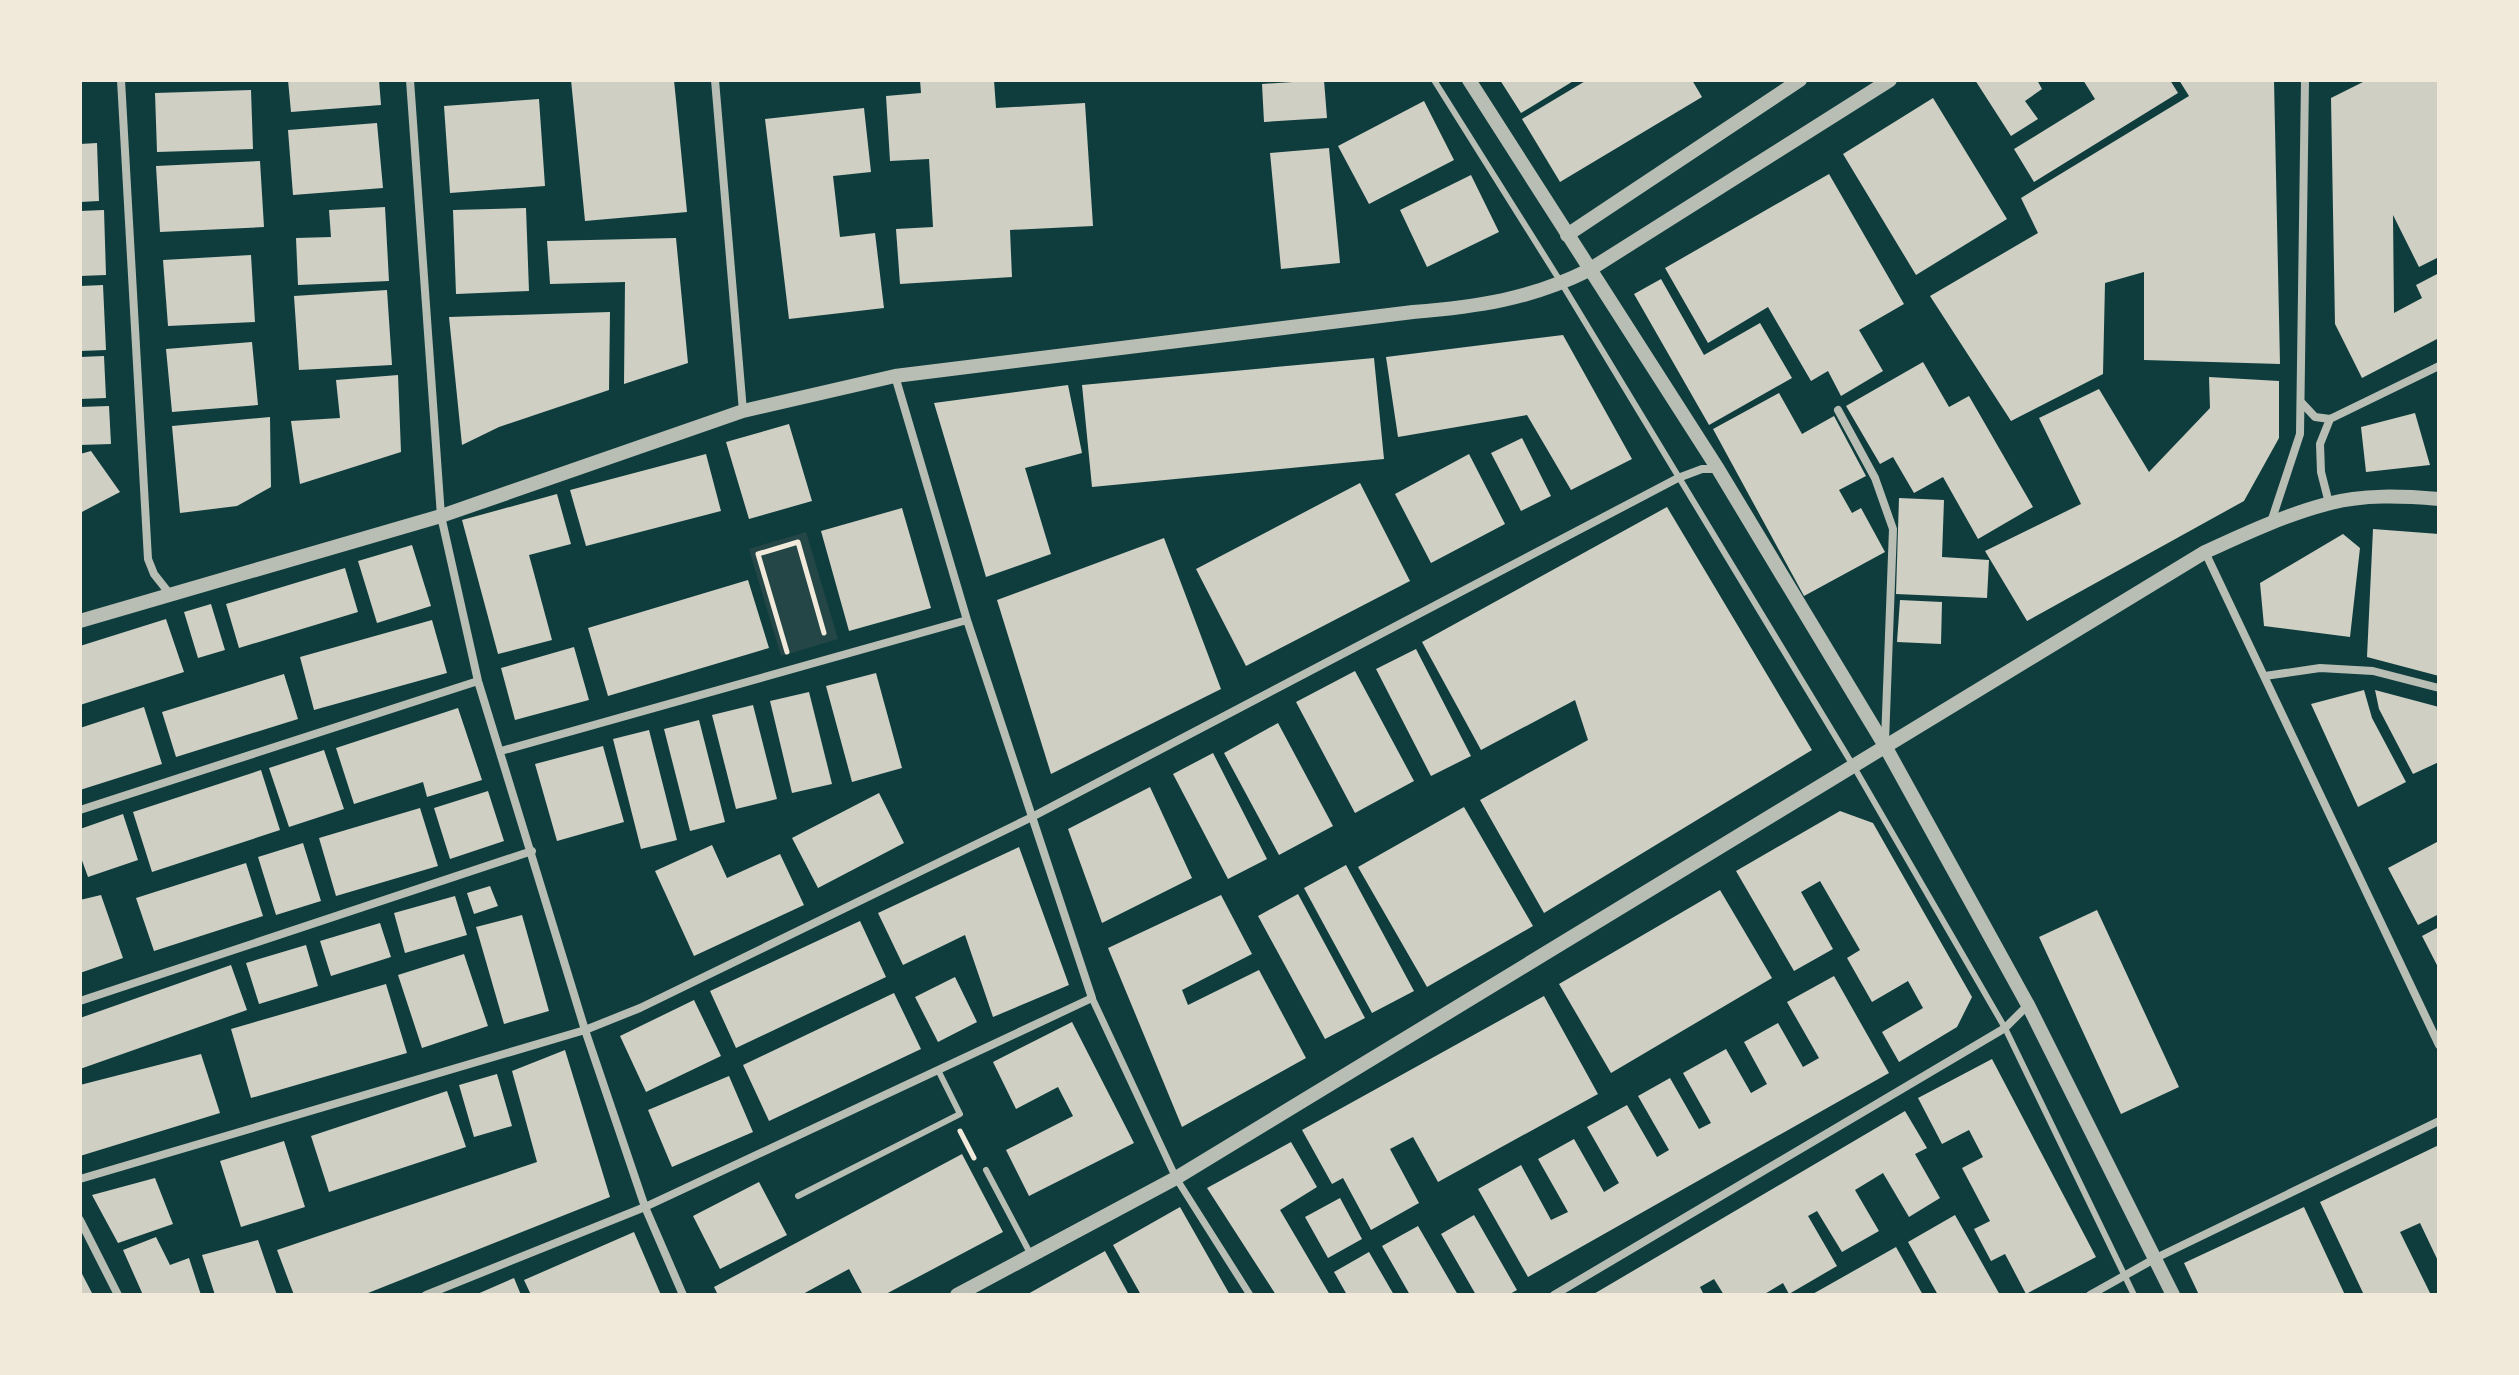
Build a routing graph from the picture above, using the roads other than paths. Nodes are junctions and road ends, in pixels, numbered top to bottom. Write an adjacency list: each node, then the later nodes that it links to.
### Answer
1 (121, 80): 25 (street)
2 (410, 80): 22 (street)
3 (715, 80): 16 (street)
4 (1434, 80): 11 (lane)
5 (1469, 80): 9 (street)
6 (1800, 80): 9 (street)
7 (1890, 80): 10 (street)
8 (2307, 80): 14 (street)
9 (1567, 235): 10 (street)
10 (1589, 270): 11 (street); 18 (street)
11 (1562, 284): 13 (street); 19 (lane)
12 (2439, 366): 17 (street)
13 (895, 376): 16 (street); 26 (street)
14 (2301, 402): 17 (street); 23 (street)
15 (1838, 410): 31 (street)
16 (743, 411): 22 (street)
17 (2330, 419): 21 (street)
18 (1718, 469): 19 (street); 31 (street)
19 (1678, 478): 33 (lane); 35 (street)
20 (2439, 499): 21 (street)
21 (2329, 503): 23 (street)
22 (441, 516): 25 (street); 29 (street)
23 (2270, 523): 24 (street)
24 (2205, 552): 28 (street); 31 (street)
25 (169, 593): 27 (street)
26 (967, 620): 32 (street); 35 (street)
27 (80, 621)
28 (2265, 676): 30 (street); 42 (street)
29 (478, 681): 32 (street); 34 (street)
30 (2439, 688)
31 (1885, 746): 33 (street); 39 (street)
32 (501, 751): 36 (street)
33 (1854, 767): 40 (lane); 46 (street)
34 (80, 810)
35 (1030, 818): 37 (street); 41 (street)
36 (532, 851): 38 (street); 41 (street)
37 (1092, 998): 43 (street); 46 (street)
38 (80, 1001)
39 (2028, 1005): 40 (street); 52 (street)
40 (2005, 1028): 53 (lane); 59 (street)
41 (585, 1030): 47 (street); 49 (street)
42 (2439, 1045)
43 (938, 1070): 48 (lane); 49 (street)
44 (2439, 1121): 52 (street)
45 (986, 1170): 51 (lane)
46 (1176, 1178): 51 (street); 58 (street)
47 (80, 1179)
48 (798, 1196)
49 (645, 1207): 55 (street); 56 (street)
50 (80, 1220): 54 (street)
51 (1031, 1255): 57 (street)
52 (2156, 1258): 53 (street); 62 (street)
53 (2125, 1275): 60 (street); 61 (lane)
54 (118, 1295)
55 (426, 1295)
56 (683, 1295)
57 (957, 1295)
58 (1250, 1295)
59 (1554, 1295)
60 (2090, 1295)
61 (2134, 1295)
62 (2173, 1295)

